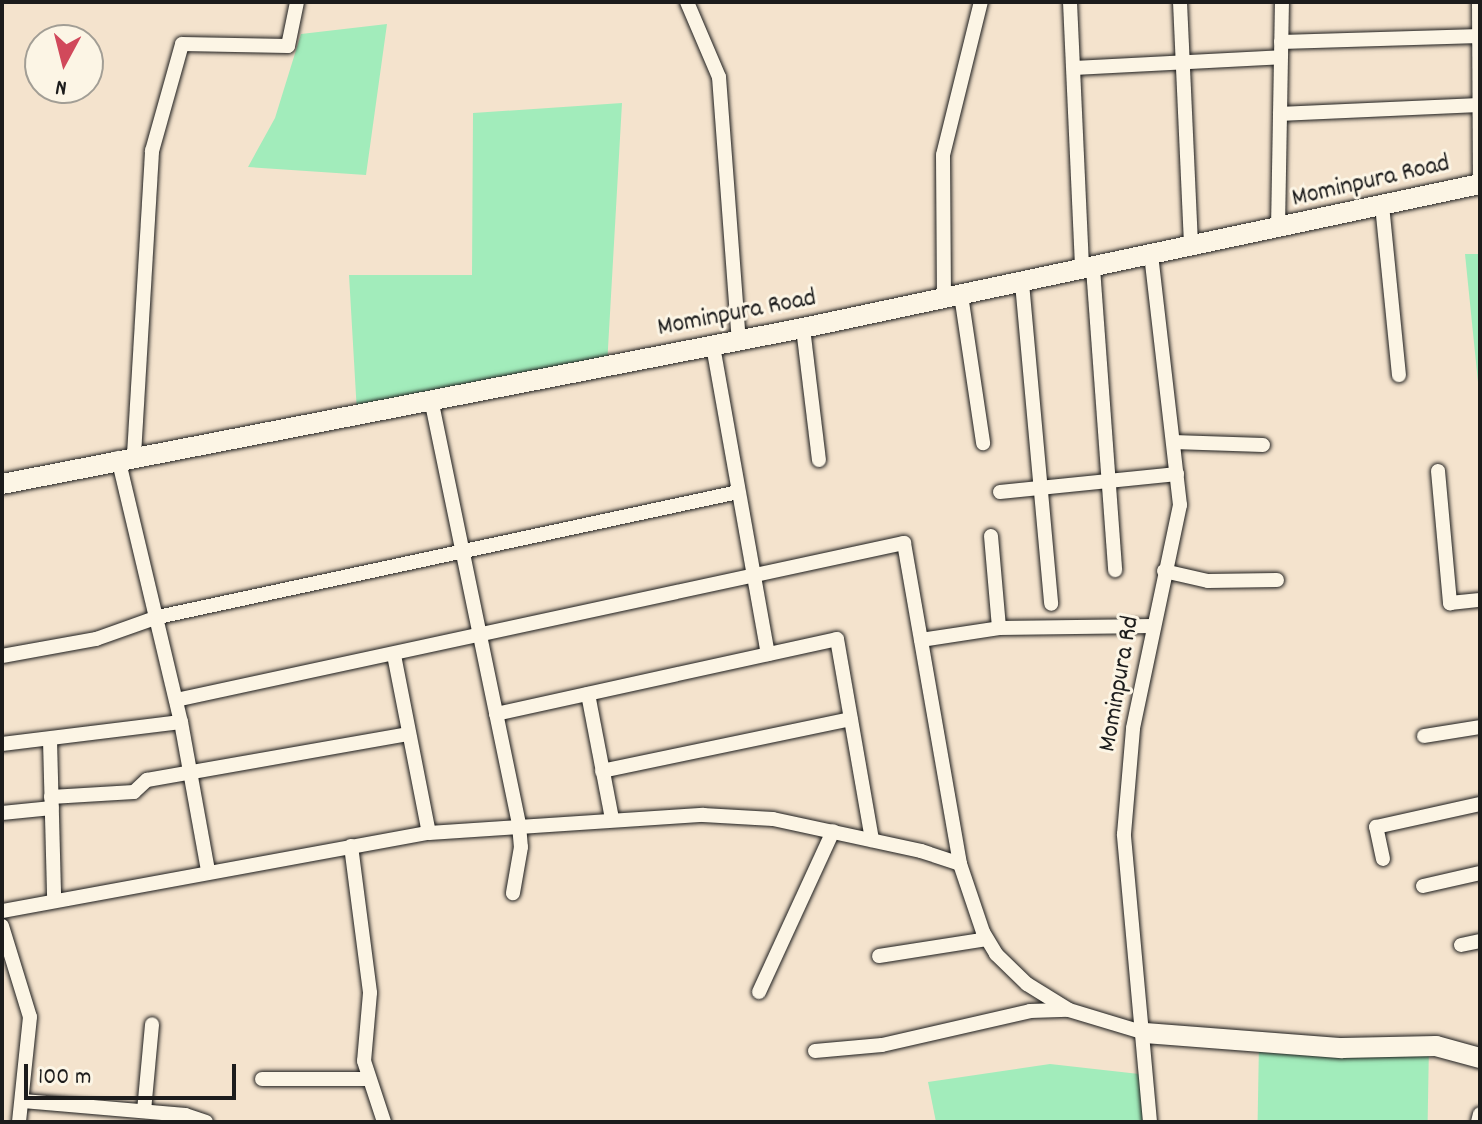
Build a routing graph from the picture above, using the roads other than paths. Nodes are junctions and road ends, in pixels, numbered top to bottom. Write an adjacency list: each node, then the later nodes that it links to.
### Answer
1 (297, 2): 31 (street)
2 (687, 2): 24 (street)
3 (981, 2): 22 (street)
4 (1070, 2): 11 (street)
5 (1180, 2): 10 (street)
6 (1282, 2): 9 (street)
7 (1479, 2): 8 (street)
8 (1480, 36): 9 (street); 12 (street)
9 (1281, 49): 10 (street); 13 (street)
10 (1183, 63): 11 (street); 18 (street)
11 (1074, 68): 20 (street)
12 (1478, 105): 13 (street); 14 (street)
13 (1280, 114): 17 (street)
14 (1480, 174)
15 (1480, 184): 16 (main road, Mominpura Road)
16 (1382, 205): 17 (main road, Mominpura Road); 26 (street)
17 (1278, 229): 18 (main road, Mominpura Road)
18 (1191, 248): 19 (main road, Mominpura Road)
19 (1151, 256): 20 (main road, Mominpura Road); 28 (street, Mominpura Rd)
20 (1088, 269): 21 (main road, Mominpura Road); 35 (street)
21 (1022, 283): 22 (main road, Mominpura Road); 37 (street)
22 (952, 297): 23 (main road, Mominpura Road); 29 (street)
23 (803, 328): 24 (main road, Mominpura Road); 32 (street)
24 (739, 340): 25 (main road, Mominpura Road)
25 (713, 346): 27 (main road, Mominpura Road); 38 (street)
26 (1399, 375)
27 (431, 399): 31 (main road, Mominpura Road); 41 (street)
28 (1173, 442): 30 (street); 34 (street, Mominpura Rd)
29 (983, 443)
30 (1263, 445)
31 (126, 457): 36 (main road, Mominpura Road); 48 (street)
32 (819, 460)
33 (1438, 471): 46 (street)
34 (1177, 474): 35 (street); 43 (street, Mominpura Rd)
35 (1112, 480): 37 (street); 42 (street)
36 (2, 484)
37 (1042, 488): 39 (street); 47 (street)
38 (738, 492): 41 (street); 44 (street)
39 (1000, 492)
40 (991, 536): 50 (street)
41 (462, 551): 48 (street); 51 (street)
42 (1115, 570)
43 (1164, 571): 45 (street); 49 (street, Mominpura Rd)
44 (752, 577): 51 (street); 52 (street); 53 (street)
45 (1277, 580)
46 (1480, 600)
47 (1051, 604)
48 (158, 617): 55 (street); 57 (street)
49 (1153, 626): 50 (street); 93 (street, Mominpura Rd)
50 (999, 628): 52 (street)
51 (480, 637): 54 (street); 58 (street)
52 (921, 640): 78 (street)
53 (768, 654): 56 (street); 59 (street)
54 (394, 655): 57 (street); 62 (street)
55 (2, 656)
56 (588, 694): 58 (street); 66 (street)
57 (176, 700): 60 (street)
58 (496, 714): 72 (street)
59 (851, 719): 66 (street); 75 (street)
60 (181, 722): 64 (street); 67 (street)
61 (1480, 727): 63 (street)
62 (409, 734): 67 (street); 74 (street)
63 (1424, 736)
64 (50, 740): 65 (street); 68 (street)
65 (2, 744)
66 (602, 771): 71 (street)
67 (191, 775): 68 (street); 79 (street)
68 (52, 802): 70 (street); 83 (street)
69 (1480, 804): 77 (street)
70 (2, 813)
71 (612, 819): 72 (street); 73 (street)
72 (519, 825): 74 (street); 82 (street)
73 (833, 831): 75 (street); 90 (street)
74 (429, 833): 76 (street)
75 (872, 840): 78 (street)
76 (351, 846): 79 (street); 97 (street)
77 (1383, 859)
78 (960, 864): 86 (street)
79 (208, 871): 83 (street)
80 (1480, 873): 81 (street)
81 (1423, 886)
82 (513, 893)
83 (54, 898): 84 (street)
84 (2, 911)
85 (2, 926): 98 (street)
86 (987, 939): 89 (street); 91 (street)
87 (1480, 941): 88 (street)
88 (1461, 945)
89 (879, 956)
90 (759, 992)
91 (1069, 1010): 93 (street); 94 (street)
92 (152, 1024): 99 (street)
93 (1145, 1033): 95 (main road); 104 (street, Mominpura Rd)
94 (815, 1051)
95 (1480, 1058)
96 (262, 1079): 97 (street)
97 (368, 1079): 103 (street)
98 (23, 1101): 99 (street); 101 (street)
99 (144, 1111): 102 (street)
100 (1480, 1114): 105 (street)
101 (19, 1122)
102 (206, 1122)
103 (384, 1122)
104 (1150, 1122)
105 (1478, 1122)

